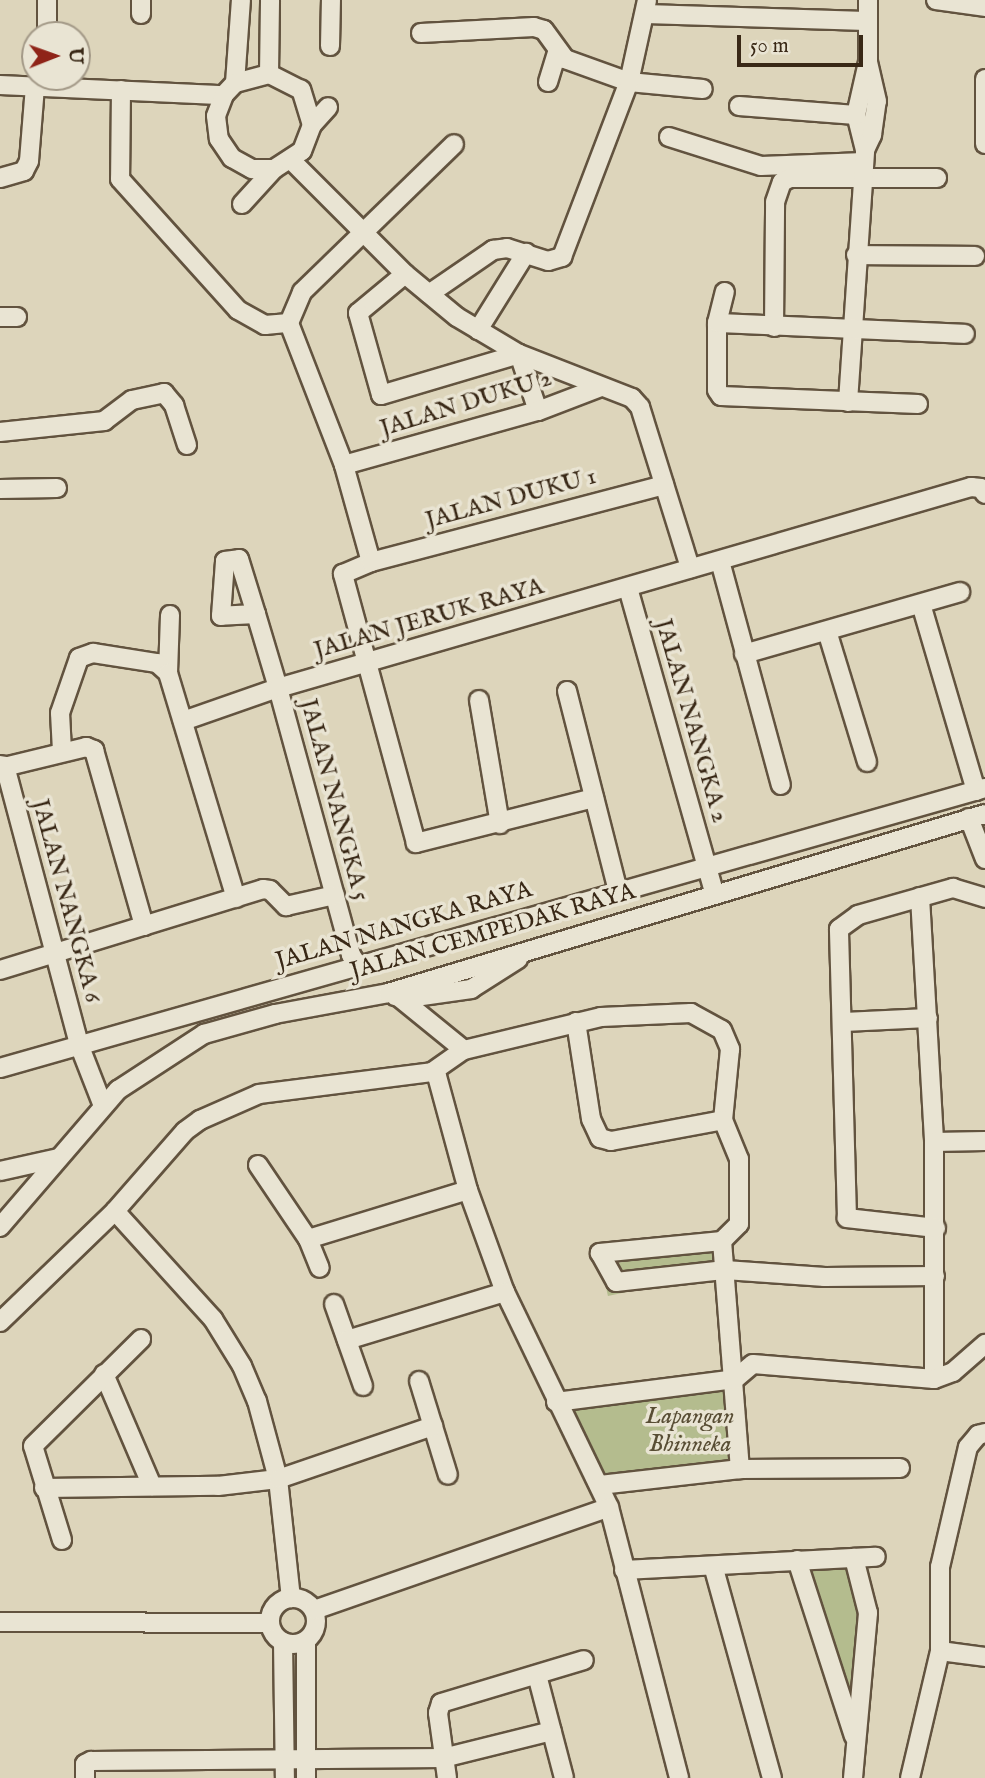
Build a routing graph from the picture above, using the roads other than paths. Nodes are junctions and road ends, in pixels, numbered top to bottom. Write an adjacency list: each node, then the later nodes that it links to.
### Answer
1 (47, 0): 9 (street)
2 (241, 0): 22 (street)
3 (270, 0): 15 (street)
4 (331, 0): 12 (street)
5 (868, 0): 10 (street)
6 (936, 0): 7 (street)
7 (985, 6)
8 (646, 7): 10 (street); 18 (street)
9 (47, 21)
10 (866, 21): 14 (street)
11 (421, 33): 13 (street)
12 (330, 46)
13 (557, 52): 17 (street); 18 (street)
14 (868, 62): 28 (street); 34 (street)
15 (269, 74): 22 (street); 29 (street)
16 (985, 79): 32 (street)
17 (548, 82)
18 (629, 82): 23 (street); 40 (street)
19 (21, 84): 20 (street)
20 (0, 85)
21 (91, 88): 24 (street)
22 (230, 89): 24 (street); 35 (street)
23 (703, 89)
24 (121, 90): 46 (street)
25 (41, 91): 36 (street)
26 (739, 106): 28 (street)
27 (328, 107): 29 (street)
28 (856, 115): 34 (street)
29 (312, 125): 33 (street)
30 (669, 137): 34 (street)
31 (454, 144): 39 (street)
32 (985, 144)
33 (292, 161): 35 (street); 39 (street)
34 (864, 164): 37 (street); 41 (street); 48 (street)
35 (275, 169): 38 (street)
36 (0, 178)
37 (937, 178)
38 (242, 204)
39 (359, 234): 43 (street); 46 (street)
40 (526, 253): 45 (street); 49 (street)
41 (856, 255): 42 (street); 50 (street)
42 (975, 256)
43 (405, 274): 45 (street); 52 (street)
44 (725, 292): 47 (street)
45 (429, 294): 49 (street)
46 (289, 323): 59 (street)
47 (717, 323): 48 (street); 54 (street)
48 (774, 327): 50 (street)
49 (478, 330): 52 (street)
50 (852, 332): 51 (street); 54 (street)
51 (965, 334)
52 (519, 354): 53 (street); 56 (street)
53 (601, 387): 56 (street, JALAN DUKU 2); 60 (street)
54 (848, 402): 55 (street)
55 (918, 404)
56 (538, 411): 59 (street, JALAN DUKU 2)
57 (0, 432): 58 (street)
58 (187, 445)
59 (344, 465): 65 (street)
60 (664, 485): 65 (street, JALAN DUKU 1); 66 (street)
61 (57, 488): 62 (street)
62 (0, 489)
63 (983, 491): 64 (street, JALAN JERUK RAYA)
64 (720, 561): 66 (street, JALAN JERUK RAYA); 73 (street)
65 (371, 562): 74 (street, JALAN DUKU 1)
66 (690, 568): 67 (street, JALAN JERUK RAYA)
67 (628, 588): 74 (street, JALAN JERUK RAYA); 89 (street, JALAN NANGKA 2)
68 (960, 592): 69 (street)
69 (921, 604): 72 (street); 84 (street)
70 (256, 614): 76 (street, JALAN NANGKA 5)
71 (170, 615): 75 (street)
72 (827, 631): 73 (street); 81 (street)
73 (744, 654): 83 (street)
74 (369, 662): 76 (street, JALAN JERUK RAYA); 87 (street)
75 (167, 673): 79 (street); 80 (street)
76 (278, 688): 79 (street, JALAN JERUK RAYA); 92 (street, JALAN NANGKA 5)
77 (567, 691): 85 (street)
78 (479, 700): 87 (street)
79 (183, 721): 94 (street)
80 (62, 751): 82 (street); 96 (street)
81 (867, 762)
82 (2, 766): 97 (street, JALAN NANGKA 6)
83 (781, 785)
84 (980, 789): 89 (street, JALAN NANGKA RAYA)
85 (594, 799): 87 (street); 90 (street)
86 (977, 816): 88 (street); 91 (street, JALAN CEMPEDAK RAYA)
87 (500, 824)
88 (985, 859)
89 (706, 867): 90 (street, JALAN NANGKA RAYA); 91 (street, JALAN NANGKA 2)
90 (618, 891): 98 (street, JALAN NANGKA RAYA)
91 (713, 892): 101 (street, JALAN CEMPEDAK RAYA)
92 (335, 895): 94 (street); 98 (street, JALAN NANGKA 5)
93 (920, 897): 95 (street); 103 (street); 105 (street)
94 (236, 898): 96 (street)
95 (985, 898)
96 (144, 926): 97 (street)
97 (56, 953): 99 (street); 106 (street, JALAN NANGKA 6)
98 (357, 964): 100 (street, JALAN NANGKA RAYA)
99 (0, 970)
100 (267, 990): 102 (street); 106 (street, JALAN NANGKA RAYA)
101 (394, 995): 102 (street, JALAN CEMPEDAK RAYA); 107 (street)
102 (275, 1014): 110 (street, JALAN CEMPEDAK RAYA)
103 (928, 1018): 105 (street); 113 (street)
104 (576, 1022): 107 (street); 111 (street); 111 (street)
105 (844, 1022): 120 (street)
106 (80, 1048): 108 (street, JALAN NANGKA RAYA); 110 (street, JALAN NANGKA 6)
107 (464, 1050): 109 (street)
108 (0, 1068)
109 (432, 1073): 117 (street); 118 (street)
110 (103, 1106): 114 (street, JALAN CEMPEDAK RAYA)
111 (723, 1120): 122 (street)
112 (985, 1141): 113 (street)
113 (934, 1142): 120 (street)
114 (58, 1158): 116 (street); 119 (street, JALAN CEMPEDAK RAYA)
115 (258, 1165): 121 (street)
116 (0, 1171)
117 (468, 1190): 121 (street); 126 (street)
118 (115, 1211): 128 (street); 143 (street)
119 (0, 1227)
120 (936, 1228): 125 (street)
121 (308, 1239): 123 (street)
122 (722, 1241): 124 (street); 124 (street)
123 (320, 1268)
124 (725, 1270): 125 (street); 133 (street)
125 (935, 1276): 134 (street)
126 (505, 1292): 130 (street); 137 (street)
127 (334, 1304): 130 (street)
128 (0, 1322)
129 (141, 1339): 132 (street)
130 (347, 1340): 136 (street)
131 (985, 1345): 134 (street)
132 (104, 1374): 145 (street); 146 (street)
133 (735, 1379): 134 (street); 137 (street); 141 (street)
134 (934, 1379)
135 (419, 1381): 138 (street)
136 (363, 1386)
137 (556, 1402): 144 (street)
138 (433, 1426): 142 (street); 143 (street)
139 (985, 1433): 160 (street)
140 (900, 1468): 141 (street)
141 (740, 1469): 144 (street)
142 (448, 1475)
143 (278, 1479): 145 (street); 154 (street)
144 (600, 1485): 147 (street)
145 (152, 1486): 146 (street)
146 (44, 1488): 148 (street)
147 (608, 1507): 153 (street); 155 (street)
148 (62, 1540)
149 (876, 1557): 150 (street)
150 (854, 1558): 151 (street); 165 (street)
151 (797, 1560): 152 (street); 165 (street)
152 (714, 1569): 153 (street); 174 (street)
153 (624, 1570): 173 (street)
154 (291, 1598): 155 (street); 157 (street)
155 (314, 1610): 158 (street)
156 (0, 1622): 157 (street)
157 (270, 1623): 159 (street)
158 (306, 1641): 159 (street); 167 (street)
159 (283, 1642): 168 (street)
160 (940, 1651): 161 (street); 176 (street)
161 (985, 1657)
162 (584, 1660): 163 (street)
163 (537, 1675): 164 (street); 166 (street)
164 (552, 1731): 166 (street); 172 (street)
165 (857, 1745): 175 (street)
166 (443, 1758): 167 (street); 171 (street)
167 (306, 1760): 168 (street); 170 (street)
168 (285, 1769): 169 (street)
169 (85, 1778)
170 (306, 1778)
171 (447, 1778)
172 (564, 1778)
173 (679, 1778)
174 (772, 1778)
175 (853, 1778)
176 (910, 1778)

